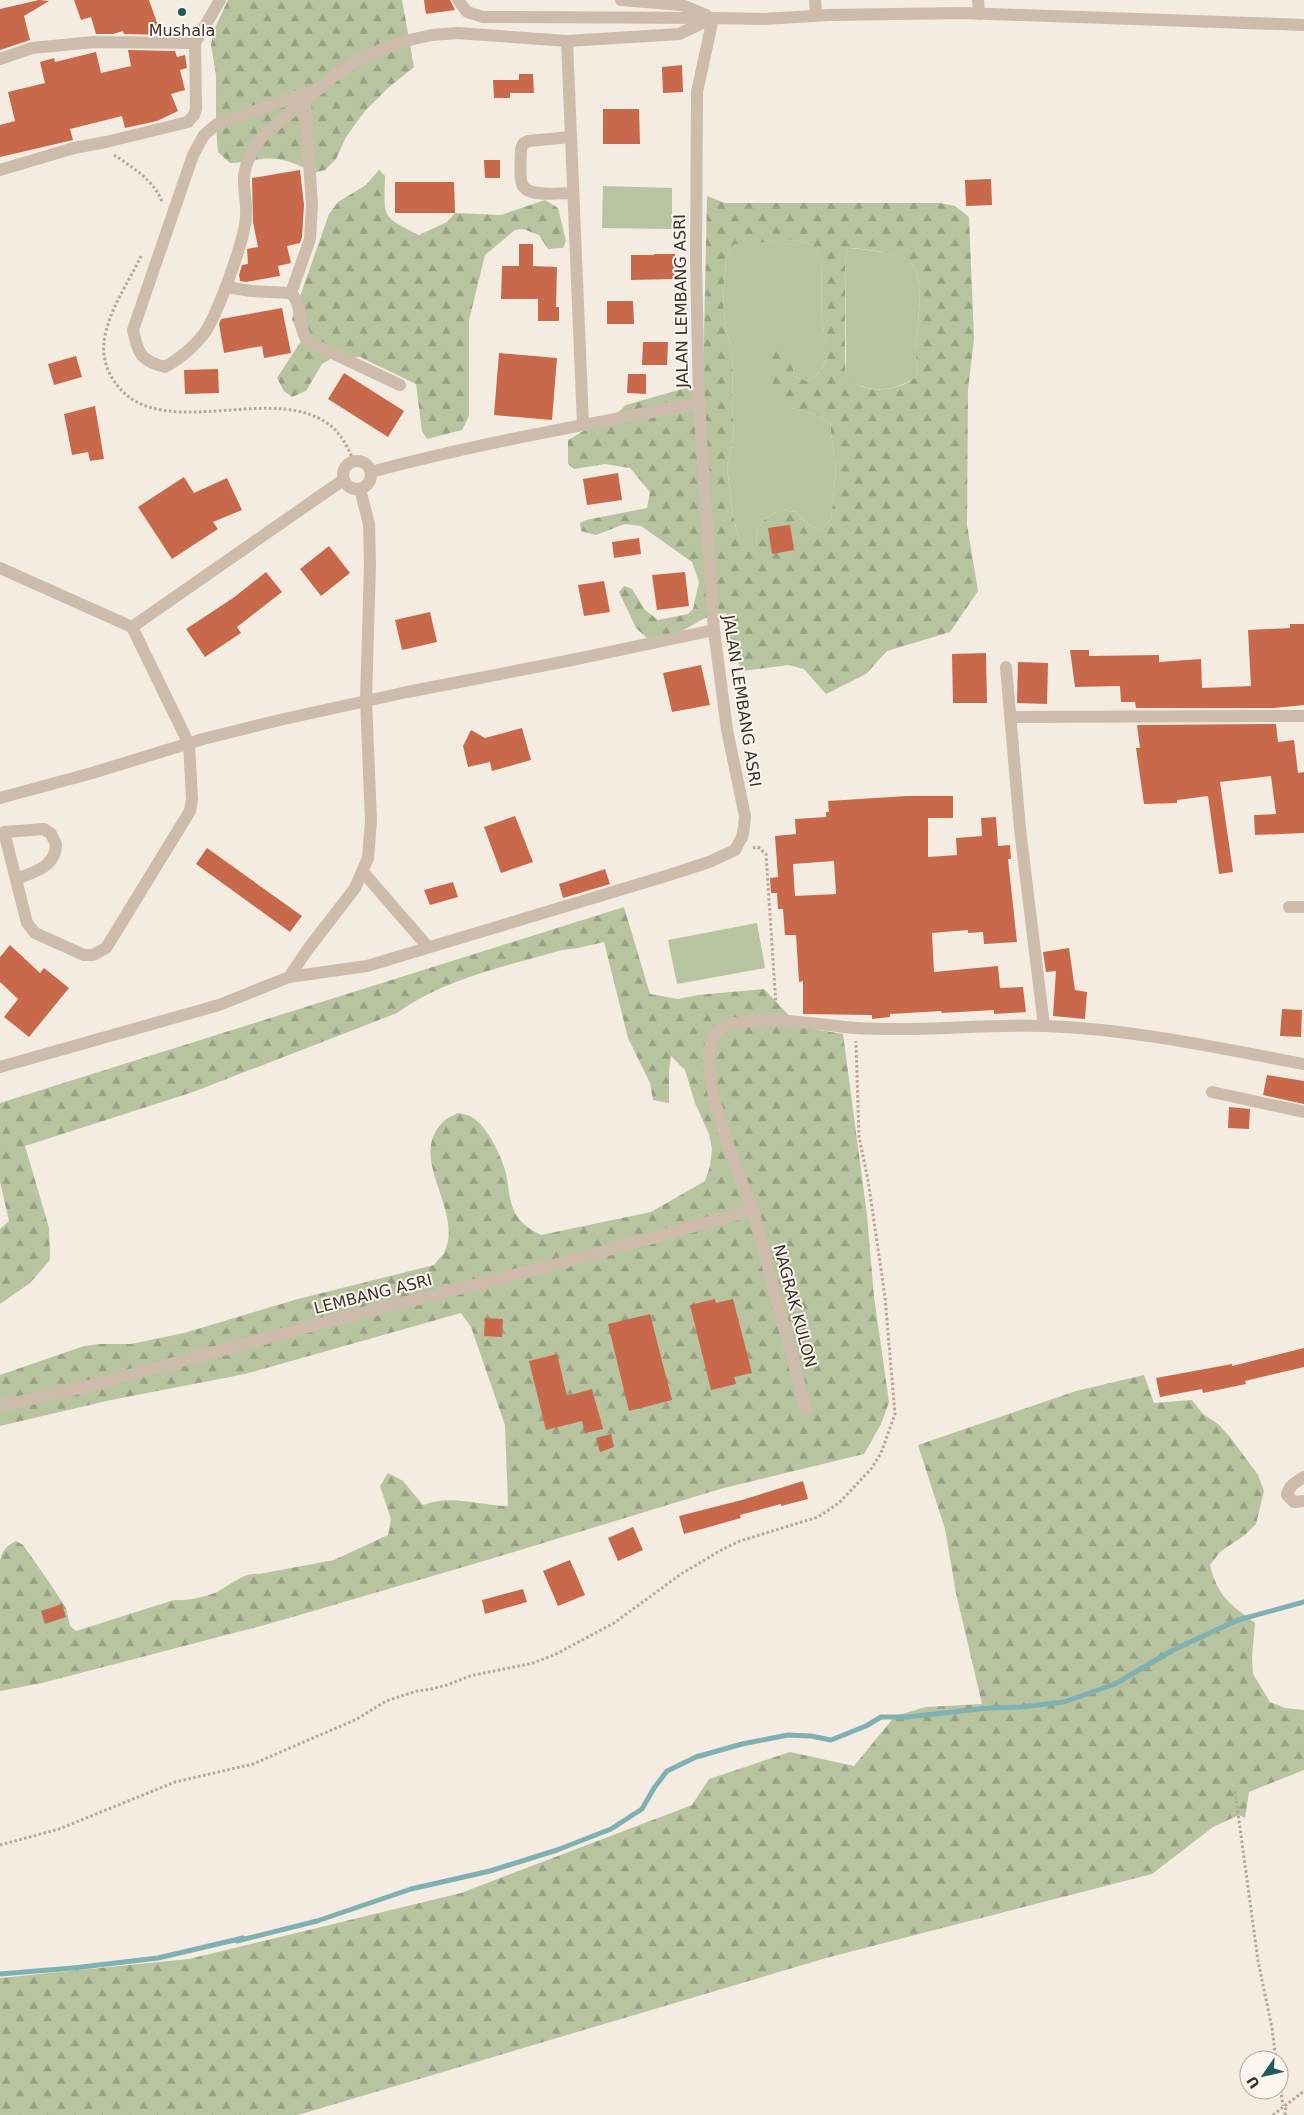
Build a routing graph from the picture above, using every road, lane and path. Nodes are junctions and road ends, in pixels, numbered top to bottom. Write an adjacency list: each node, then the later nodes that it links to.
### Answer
1 (220, 0): 11 (street)
2 (458, 0): 8 (street)
3 (621, 0): 8 (street)
4 (815, 0): 7 (street)
5 (978, 0): 6 (street)
6 (978, 14): 7 (street); 9 (street)
7 (816, 15): 8 (street)
8 (713, 18): 10 (street); 21 (street, JALAN LEMBANG ASRI)
9 (1304, 25)
10 (567, 41): 13 (street); 15 (street)
11 (195, 42): 12 (street); 16 (street)
12 (0, 59)
13 (321, 88): 14 (street); 18 (street)
14 (305, 102): 18 (street); 19 (street)
15 (571, 137): 17 (street); 17 (street)
16 (0, 170)
17 (574, 192): 22 (street)
18 (226, 287): 19 (street)
19 (291, 293): 20 (street)
20 (400, 385)
21 (699, 403): 22 (street); 28 (street, JALAN LEMBANG ASRI)
22 (583, 424): 23 (street)
23 (371, 472): 24 (street); 25 (street)
24 (343, 480): 25 (street); 27 (street)
25 (360, 490): 30 (street)
26 (0, 568): 27 (street)
27 (132, 626): 33 (street)
28 (714, 630): 30 (street); 35 (street, JALAN LEMBANG ASRI)
29 (1006, 667): 32 (street)
30 (366, 700): 33 (street); 36 (street)
31 (1304, 716): 32 (street)
32 (1011, 717): 43 (street)
33 (188, 744): 34 (street); 37 (street)
34 (0, 798)
35 (735, 850): 40 (street); 42 (path)
36 (364, 872): 40 (street); 41 (street)
37 (16, 879): 37 (street)
38 (1289, 907): 39 (street)
39 (1304, 907)
40 (428, 947): 41 (street)
41 (289, 977): 46 (street)
42 (777, 1020): 44 (street); 49 (street, NAGRAK KULON)
43 (1044, 1026): 44 (street); 45 (street)
44 (858, 1028): 55 (path)
45 (1304, 1064)
46 (0, 1067)
47 (1212, 1092): 48 (street)
48 (1304, 1112)
49 (753, 1210): 50 (street, LEMBANG ASRI); 51 (street, NAGRAK KULON)
50 (0, 1406)
51 (806, 1409)
52 (1304, 1477): 53 (street)
53 (1304, 1501)
54 (1235, 1791): 56 (path)
55 (0, 1845)
56 (1274, 2050)
57 (1304, 2091): 59 (path)
58 (1283, 2100): 59 (path)
59 (1284, 2106): 60 (path); 61 (path)
60 (1273, 2115)
61 (1285, 2115)

